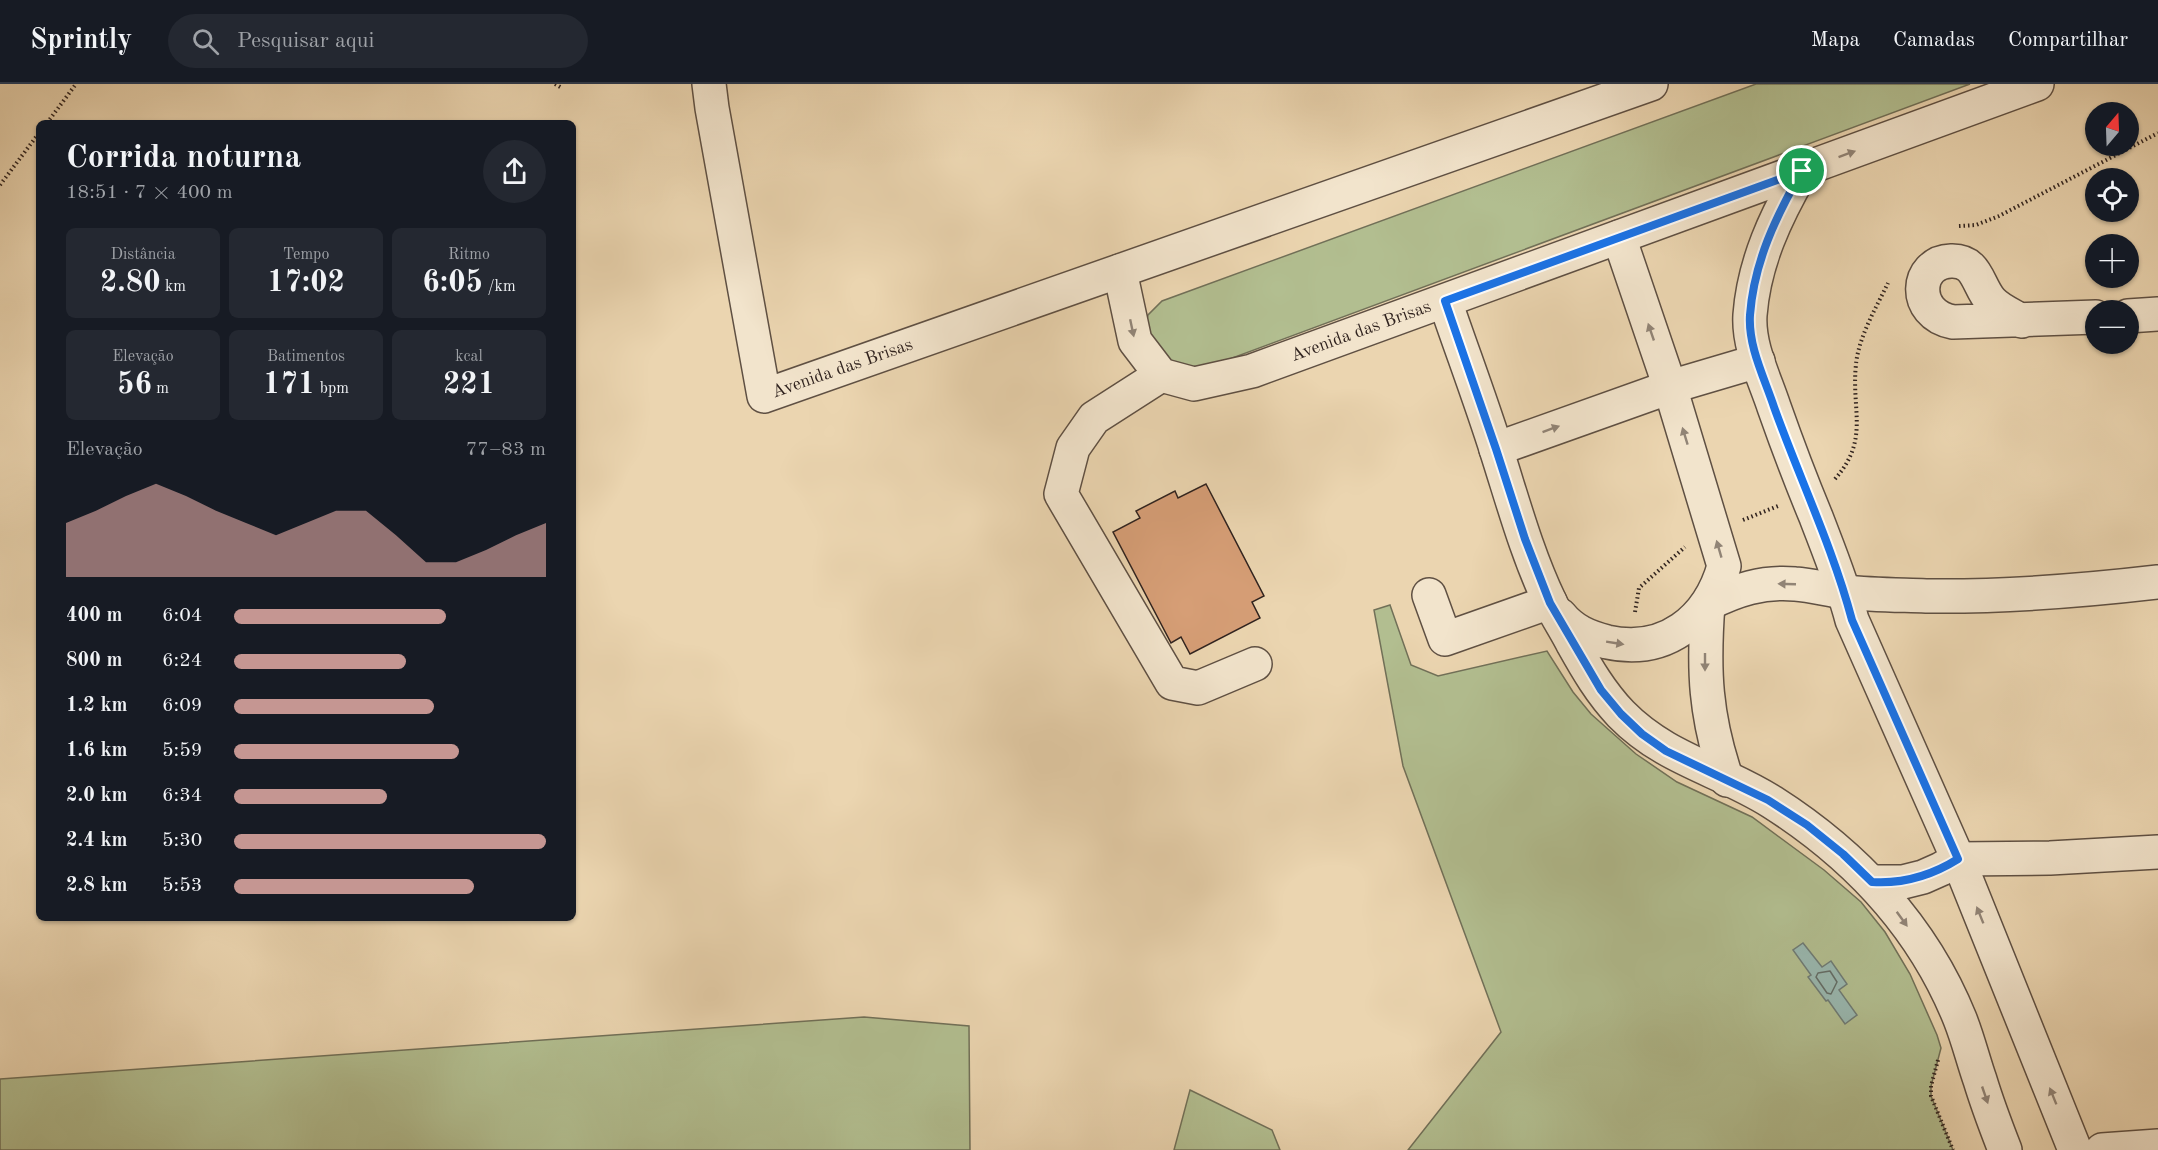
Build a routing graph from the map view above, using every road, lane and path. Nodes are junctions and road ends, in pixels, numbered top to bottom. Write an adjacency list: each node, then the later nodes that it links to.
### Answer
1 (76, 84): 7 (path)
2 (555, 84): 6 (path)
3 (709, 84): 14 (street, Avenida das Brisas)
4 (1651, 84): 14 (street, Avenida das Brisas)
5 (2037, 84): 10 (street, Avenida das Brisas, one-way to 5)
6 (562, 88)
7 (49, 120)
8 (2158, 133): 12 (path)
9 (36, 137): 11 (path)
10 (1802, 171): 13 (street, Avenida das Brisas); 21 (street)
11 (0, 185)
12 (1955, 226)
13 (1619, 237): 16 (street, Avenida das Brisas); 23 (street, one-way to 13)
14 (1120, 271): 22 (street, one-way to 22)
15 (1891, 276): 25 (path)
16 (1445, 301): 22 (street, Avenida das Brisas); 24 (street)
17 (2158, 314): 18 (street)
18 (2139, 315)
19 (2085, 318): 20 (street)
20 (2022, 321)
21 (1758, 361): 23 (street); 25 (street)
22 (1161, 375): 33 (street)
23 (1670, 387): 24 (street, one-way to 23); 26 (street, one-way to 23)
24 (1496, 449): 30 (street)
25 (1807, 494): 26 (path); 28 (street)
26 (1714, 532): 31 (street, one-way to 26); 32 (path)
27 (2158, 582): 28 (street)
28 (1845, 592): 31 (street, one-way to 31); 36 (street)
29 (1429, 595): 30 (street)
30 (1550, 603): 32 (street, one-way to 32); 34 (street)
31 (1708, 604): 32 (street); 34 (street, one-way to 34)
32 (1630, 644)
33 (1255, 664)
34 (1727, 780): 37 (street)
35 (2158, 852): 36 (street)
36 (1958, 859): 37 (street); 42 (street, one-way to 36)
37 (1872, 882): 41 (street, one-way to 41)
38 (1939, 1057): 40 (path)
39 (2158, 1146): 43 (street)
40 (1953, 1150)
41 (2005, 1150)
42 (2075, 1150)
43 (2102, 1150)

